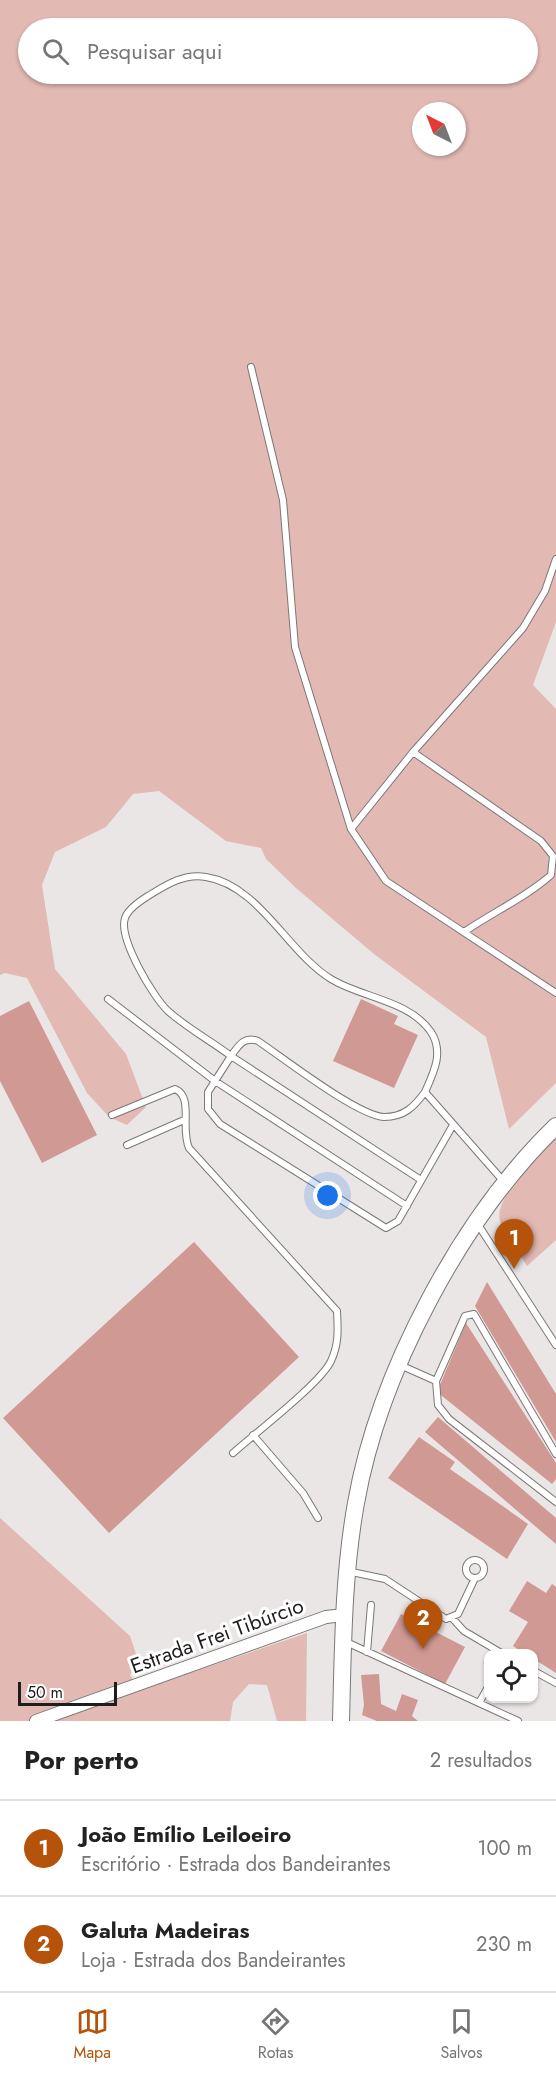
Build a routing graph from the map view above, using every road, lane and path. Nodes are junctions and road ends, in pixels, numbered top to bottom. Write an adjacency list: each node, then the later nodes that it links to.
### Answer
1 (251, 367): 4 (lane)
2 (556, 559): 3 (lane)
3 (412, 752): 4 (lane); 5 (lane)
4 (351, 829): 5 (lane)
5 (464, 932): 6 (lane)
6 (556, 993)
7 (108, 999): 9 (lane)
8 (231, 1056): 9 (lane); 10 (lane); 10 (lane); 16 (lane)
9 (215, 1081): 18 (lane); 18 (lane)
10 (425, 1092): 13 (lane)
11 (112, 1115): 12 (lane)
12 (184, 1120): 15 (lane); 23 (lane)
13 (453, 1125): 16 (lane); 17 (lane)
14 (556, 1126): 17 (main road)
15 (127, 1145)
16 (421, 1180): 18 (lane)
17 (505, 1183): 19 (main road)
18 (407, 1206)
19 (476, 1223): 20 (lane); 21 (main road)
20 (556, 1345)
21 (400, 1365): 22 (lane); 28 (main road)
22 (436, 1381): 25 (lane); 26 (lane)
23 (253, 1435): 24 (lane); 27 (lane)
24 (233, 1453)
25 (556, 1454)
26 (556, 1502)
27 (318, 1518)
28 (347, 1571): 31 (main road); 32 (lane)
29 (475, 1578): 32 (lane)
30 (371, 1605): 35 (lane)
31 (344, 1615): 33 (main road); 40 (street, Estrada Frei Tibúrcio)
32 (453, 1619): 34 (lane)
33 (343, 1641): 35 (lane); 41 (main road)
34 (496, 1649)
35 (368, 1652): 39 (lane)
36 (538, 1673): 37 (lane)
37 (556, 1683)
38 (484, 1695): 39 (lane)
39 (479, 1703): 42 (lane)
40 (36, 1721)
41 (341, 1721)
42 (518, 1721)

